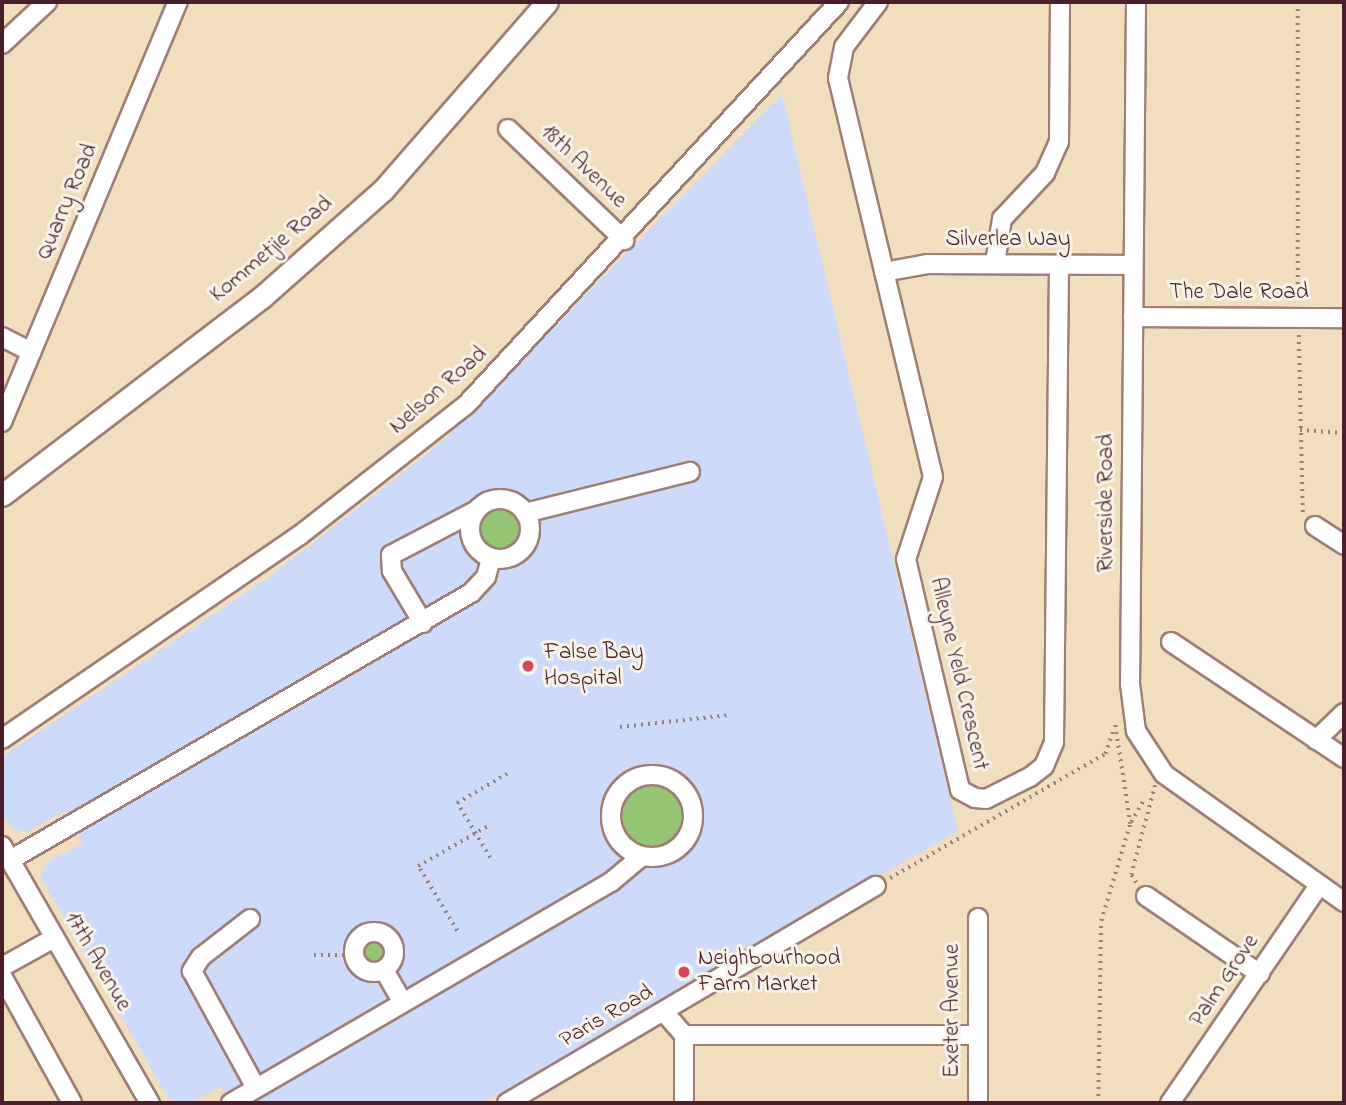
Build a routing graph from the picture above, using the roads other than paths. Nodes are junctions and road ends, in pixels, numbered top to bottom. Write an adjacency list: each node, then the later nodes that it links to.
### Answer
1 (47, 2): 8 (street)
2 (178, 2): 18 (street, Quarry Road)
3 (839, 2): 10 (street, Nelson Road)
4 (878, 2): 14 (street, Alleyne Yeld Crescent)
5 (1060, 2): 11 (street)
6 (1136, 2): 13 (street, Riverside Road)
7 (550, 5): 21 (main road, Kommetjie Road)
8 (2, 44)
9 (508, 129): 10 (street, 18th Avenue)
10 (624, 240): 30 (street, Nelson Road)
11 (995, 264): 12 (street, Silverlea Way); 14 (street, Silverlea Way)
12 (1059, 265): 13 (street, Silverlea Way); 14 (street, Alleyne Yeld Crescent)
13 (1132, 265): 15 (street, Riverside Road)
14 (884, 272)
15 (1133, 317): 16 (street, The Dale Road); 35 (street, Riverside Road)
16 (1344, 318)
17 (2, 337): 18 (street)
18 (31, 352): 19 (street, Quarry Road)
19 (2, 422)
20 (690, 472): 23 (street)
21 (2, 495)
22 (475, 511): 23 (street); 26 (street); 27 (street)
23 (525, 513): 26 (street)
24 (1315, 526): 25 (street)
25 (1344, 545)
26 (491, 558): 27 (street)
27 (423, 623): 33 (street)
28 (1171, 642): 31 (street)
29 (1344, 712): 31 (street)
30 (2, 738)
31 (1316, 740): 32 (street)
32 (1344, 758)
33 (6, 853): 41 (street, 17th Avenue)
34 (640, 858): 34 (street); 46 (street)
35 (1319, 885): 37 (street, Riverside Road); 44 (street, Palm Grove)
36 (876, 886): 47 (street, Paris Road)
37 (1341, 893)
38 (1146, 896): 44 (street)
39 (978, 918): 49 (street, Exeter Avenue)
40 (250, 919): 50 (street)
41 (54, 938): 42 (street); 52 (street, 17th Avenue)
42 (2, 967)
43 (384, 970): 43 (street); 46 (street)
44 (1260, 974): 57 (street, Palm Grove)
45 (2, 976): 51 (street)
46 (402, 1001): 50 (street)
47 (664, 1012): 48 (street); 54 (street, Paris Road)
48 (684, 1035): 49 (street); 55 (street)
49 (978, 1035): 56 (street, Exeter Avenue)
50 (256, 1088): 53 (street)
51 (72, 1103)
52 (150, 1103)
53 (231, 1103)
54 (507, 1103)
55 (684, 1103)
56 (978, 1103)
57 (1170, 1103)

